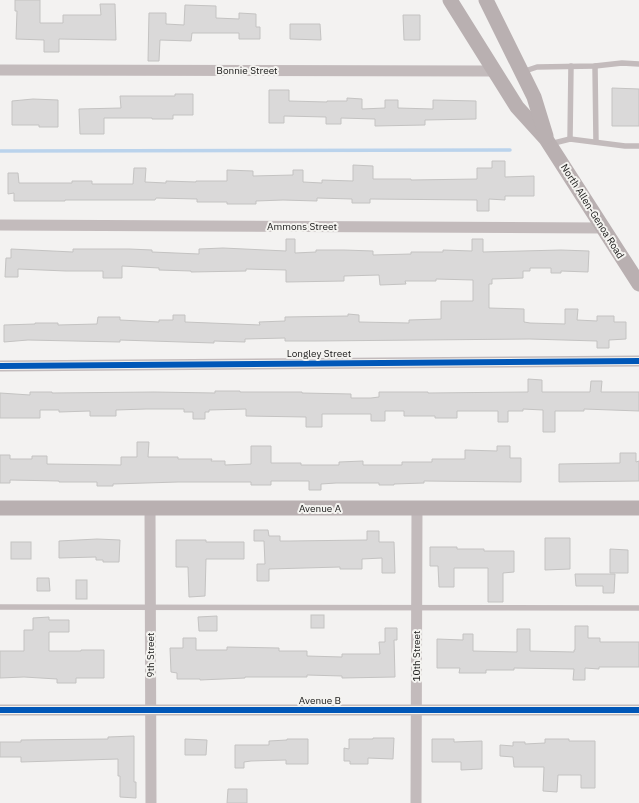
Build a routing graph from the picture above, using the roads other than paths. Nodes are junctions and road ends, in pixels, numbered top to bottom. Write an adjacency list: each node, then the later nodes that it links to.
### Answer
1 (450, 0): 7 (street, North Allen-Genoa Road)
2 (486, 0): 8 (street, North Allen-Genoa Road)
3 (639, 64): 5 (lane)
4 (571, 66): 5 (lane); 8 (lane); 9 (lane)
5 (595, 66): 11 (lane)
6 (0, 70): 7 (street, Bonnie Street)
7 (493, 70): 10 (street, North Allen-Genoa Road)
8 (522, 72): 10 (street, North Allen-Genoa Road)
9 (570, 139): 10 (lane); 11 (lane)
10 (548, 141): 14 (street, North Allen-Genoa Road)
11 (596, 142): 12 (lane)
12 (639, 146)
13 (0, 225): 14 (street, Ammons Street)
14 (604, 228): 15 (street, North Allen-Genoa Road)
15 (639, 283)
16 (639, 361): 17 (street, Longley Street)
17 (0, 366)
18 (0, 508): 19 (street, Avenue A)
19 (150, 508): 20 (street, Avenue A); 23 (street, 9th Street)
20 (417, 508): 21 (street, Avenue A); 24 (street, 10th Street)
21 (639, 508)
22 (0, 607): 23 (lane)
23 (150, 607): 24 (lane); 27 (street, 9th Street)
24 (416, 608): 25 (lane); 28 (street, 10th Street)
25 (639, 608)
26 (0, 710): 27 (street, Avenue B)
27 (150, 710): 28 (street, Avenue B); 30 (street, 9th Street)
28 (416, 710): 29 (street, Avenue B); 31 (street, 10th Street)
29 (639, 710)
30 (151, 803)
31 (416, 803)

